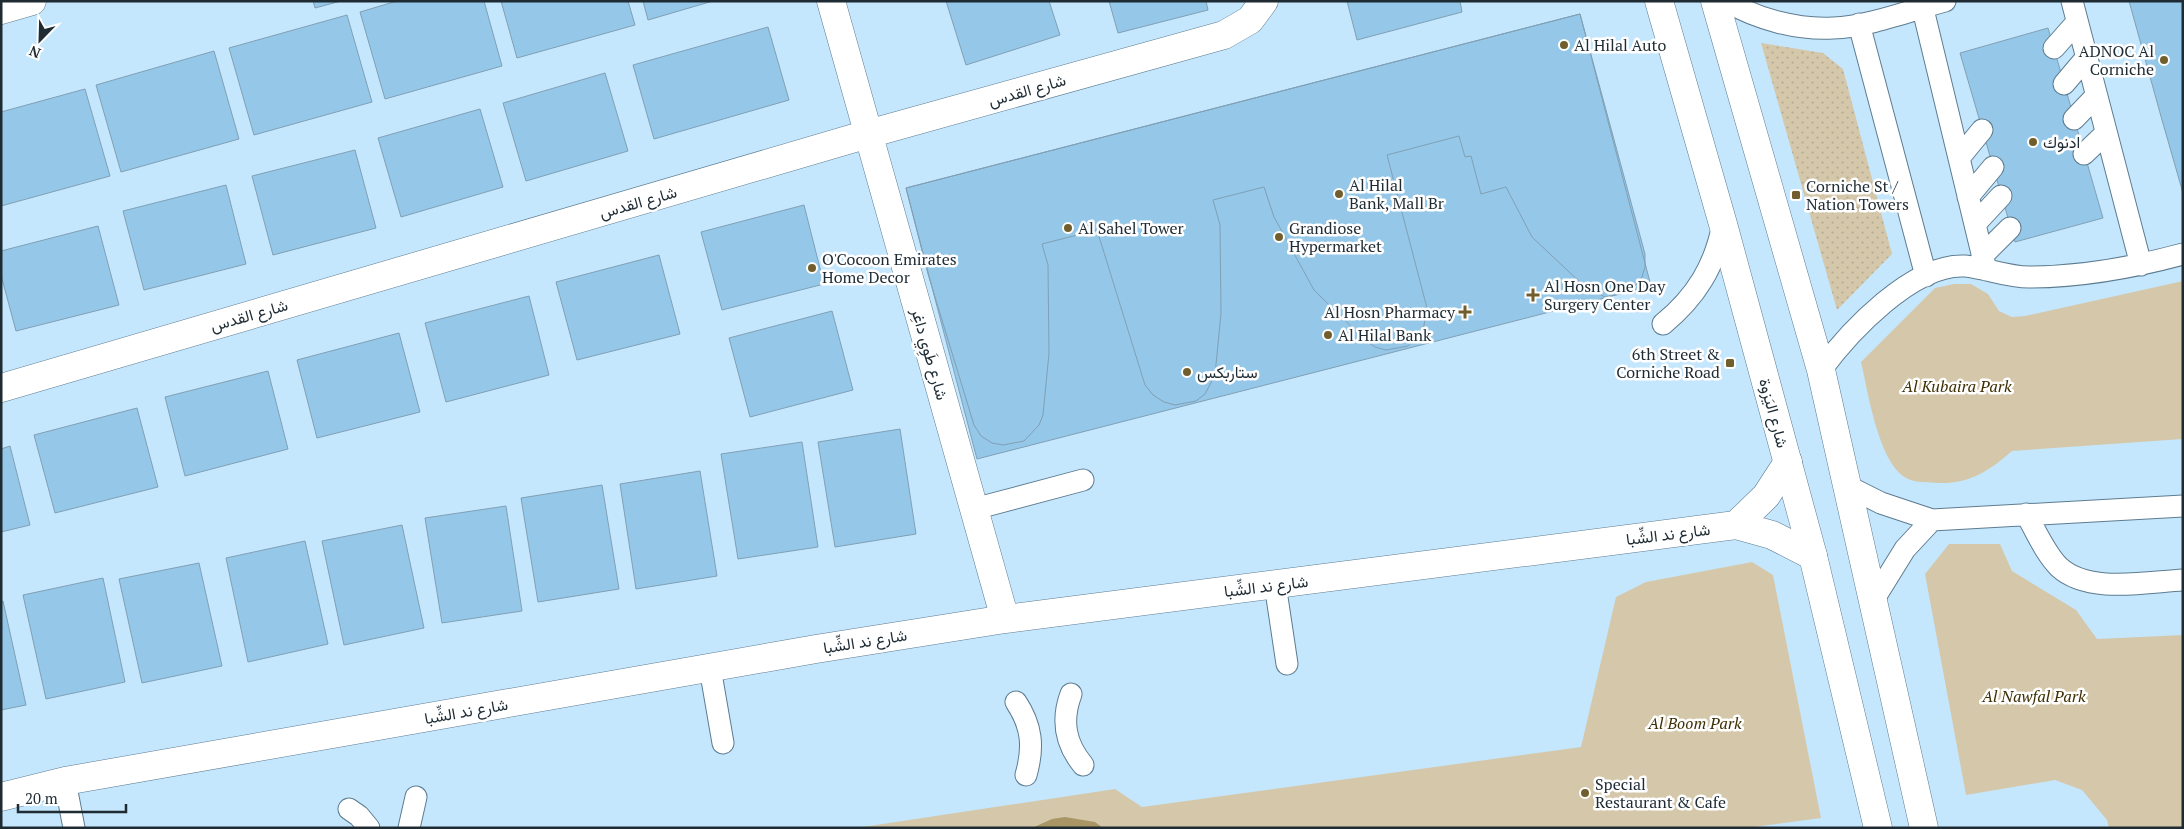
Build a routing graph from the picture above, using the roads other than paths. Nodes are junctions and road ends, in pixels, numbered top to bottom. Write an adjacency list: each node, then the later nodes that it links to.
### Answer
1 (32, 1): 10 (street)
2 (831, 1): 20 (street, شارع طَوِي داغِر)
3 (1264, 1): 20 (street, شارع القدس)
4 (1659, 1): 26 (street, شارع اليَزوة)
5 (1715, 1): 35 (street)
6 (1726, 1): 12 (lane)
7 (1945, 1): 9 (lane)
8 (2072, 1): 11 (lane)
9 (1922, 4): 12 (lane); 22 (lane)
10 (1, 10)
11 (2077, 22): 13 (lane); 14 (lane)
12 (1859, 24): 33 (lane)
13 (2054, 48)
14 (2086, 58): 15 (lane); 16 (lane)
15 (2064, 84)
16 (2096, 96): 17 (lane); 19 (lane)
17 (2074, 119)
18 (1982, 130): 22 (lane)
19 (2106, 132): 21 (lane); 31 (lane)
20 (868, 134): 36 (street, شارع القدس); 41 (street, شارع طَوِي داغِر)
21 (2084, 154)
22 (1959, 158): 25 (lane)
23 (1993, 167): 25 (lane)
24 (2001, 196): 27 (lane)
25 (1968, 197): 27 (lane)
26 (1723, 224): 34 (lane); 37 (street, شارع اليَزوة)
27 (1975, 224): 30 (lane)
28 (2010, 228): 30 (lane)
29 (2183, 254): 31 (lane)
30 (1984, 263): 31 (lane); 33 (lane)
31 (2141, 265): 32 (lane)
32 (2183, 268)
33 (1926, 276): 35 (lane)
34 (1663, 324)
35 (1821, 370): 39 (street)
36 (1, 388)
37 (1788, 462): 44 (street); 45 (street, شارع اليَزوة)
38 (1084, 480): 41 (lane)
39 (1849, 487): 43 (lane); 48 (street)
40 (2183, 506): 42 (lane)
41 (974, 509): 49 (street, شارع طَوِي داغِر)
42 (2026, 514): 43 (lane); 46 (lane)
43 (1932, 520): 48 (lane)
44 (1736, 525): 45 (street, شارع ند الشِّبا); 47 (street, شارع ند الشِّبا)
45 (1813, 556): 64 (street, شارع اليَزوة)
46 (2183, 580)
47 (1275, 584): 49 (street, شارع ند الشِّبا); 50 (lane)
48 (1874, 598): 65 (street)
49 (1005, 619): 51 (street, شارع ند الشِّبا)
50 (1287, 664)
51 (710, 668): 54 (lane); 57 (street, شارع ند الشِّبا)
52 (1071, 694): 55 (lane)
53 (1016, 702): 56 (lane)
54 (723, 743)
55 (1083, 765)
56 (1026, 775)
57 (65, 781): 58 (street, شارع ند الشِّبا); 61 (lane)
58 (1, 797)
59 (416, 797): 63 (lane)
60 (349, 809): 62 (lane)
61 (74, 828)
62 (369, 828)
63 (409, 828)
64 (1878, 828)
65 (1924, 828)

